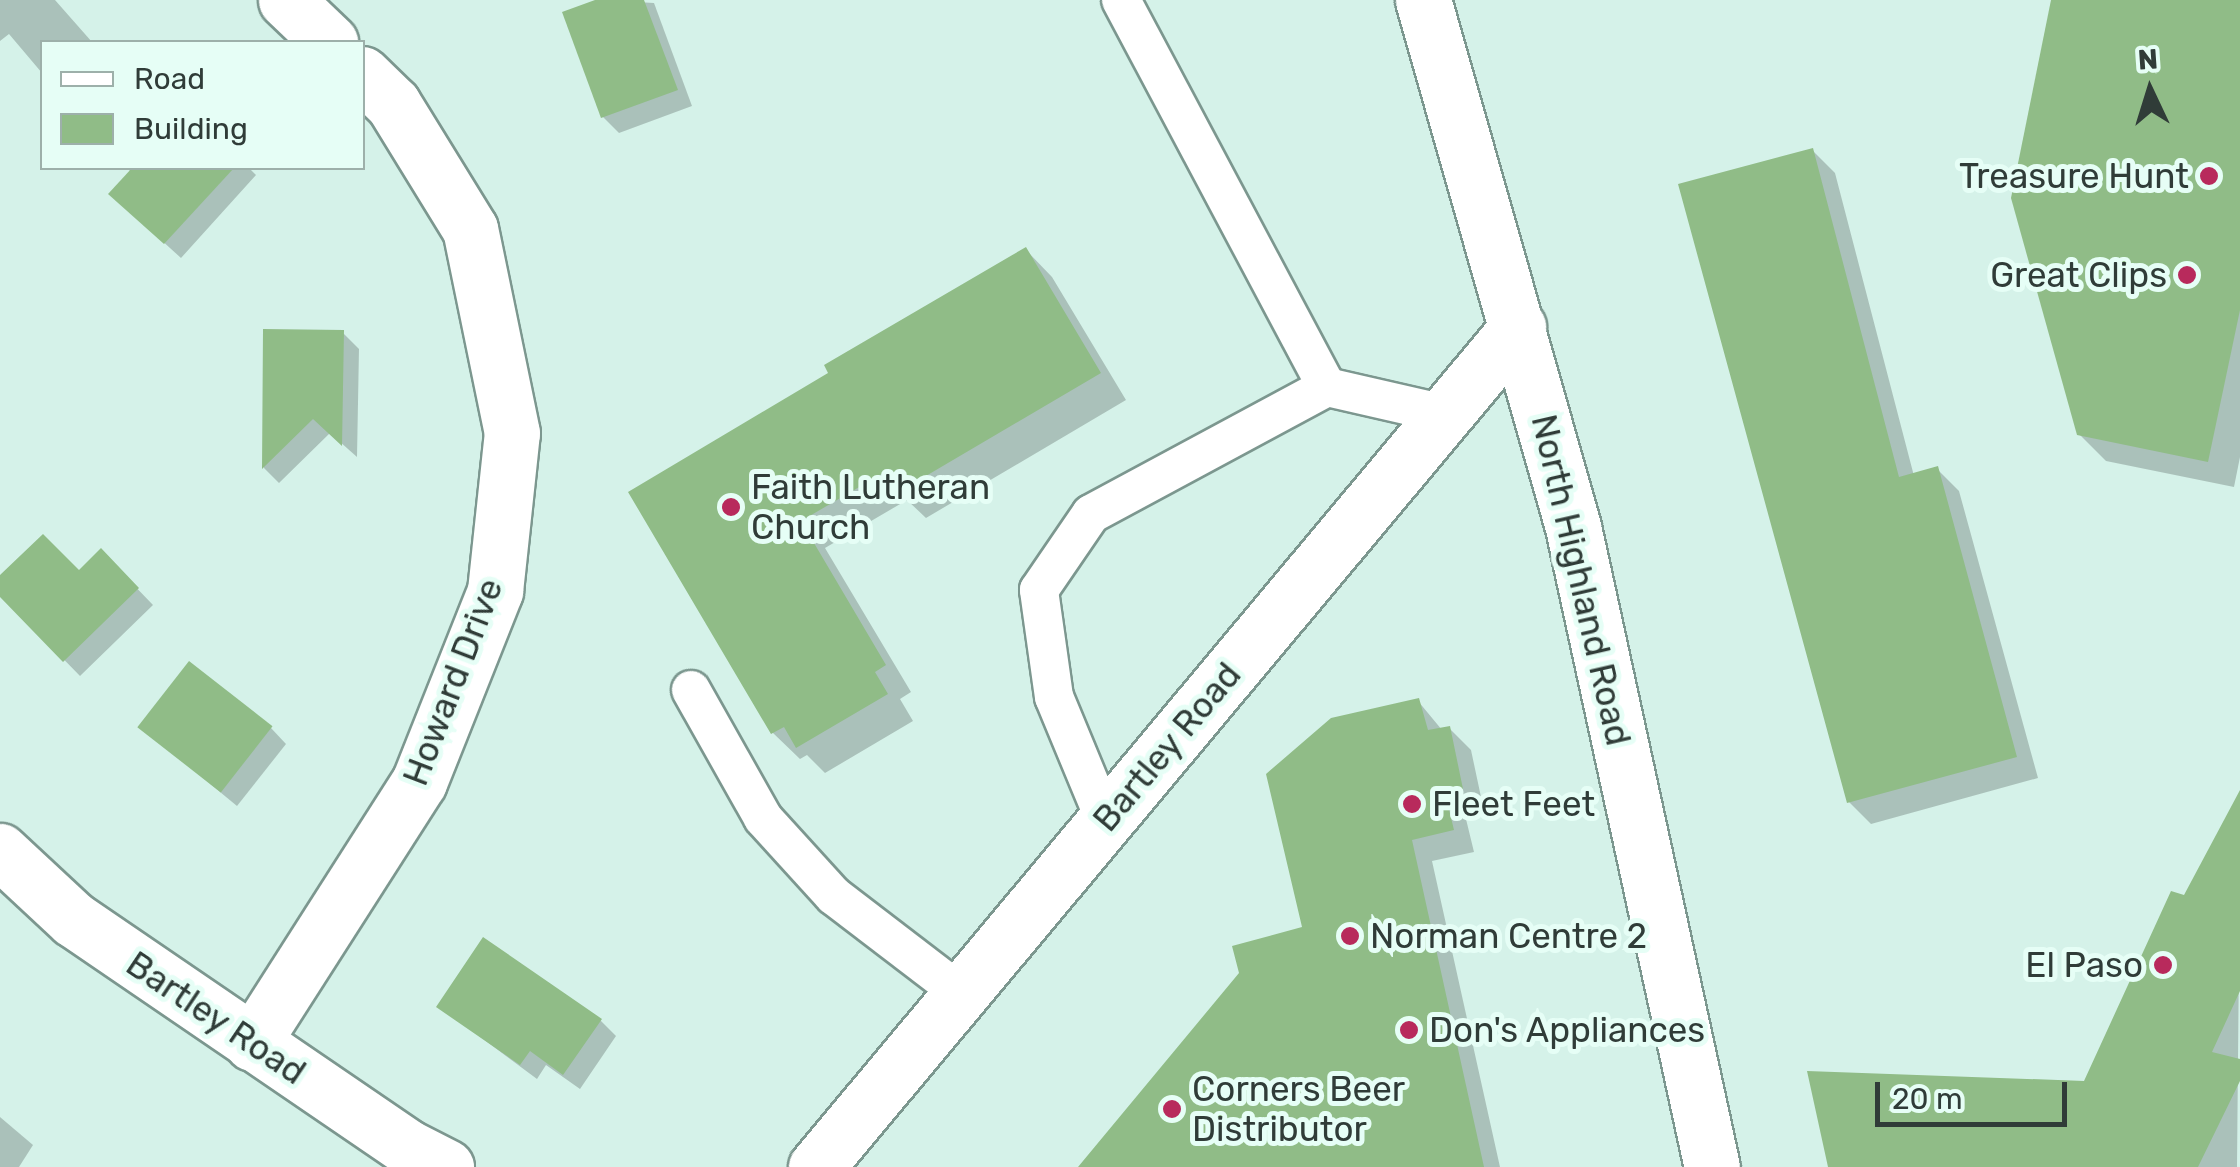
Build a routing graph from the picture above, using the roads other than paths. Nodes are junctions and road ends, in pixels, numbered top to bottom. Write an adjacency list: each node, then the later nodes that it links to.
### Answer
1 (286, 0): 4 (street)
2 (1121, 0): 7 (lane)
3 (1423, 0): 6 (street, North Highland Road)
4 (328, 40)
5 (365, 77): 13 (street, Howard Drive)
6 (1518, 326): 8 (street, Bartley Road); 16 (street, North Highland Road)
7 (1327, 387): 8 (lane); 10 (lane)
8 (1445, 414): 10 (street, Bartley Road)
9 (691, 690): 12 (lane)
10 (1106, 820): 12 (street, Bartley Road)
11 (0, 850): 13 (street, Bartley Road)
12 (961, 994): 15 (street, Bartley Road)
13 (252, 1043): 14 (street, Bartley Road)
14 (446, 1167)
15 (816, 1167)
16 (1712, 1167)

